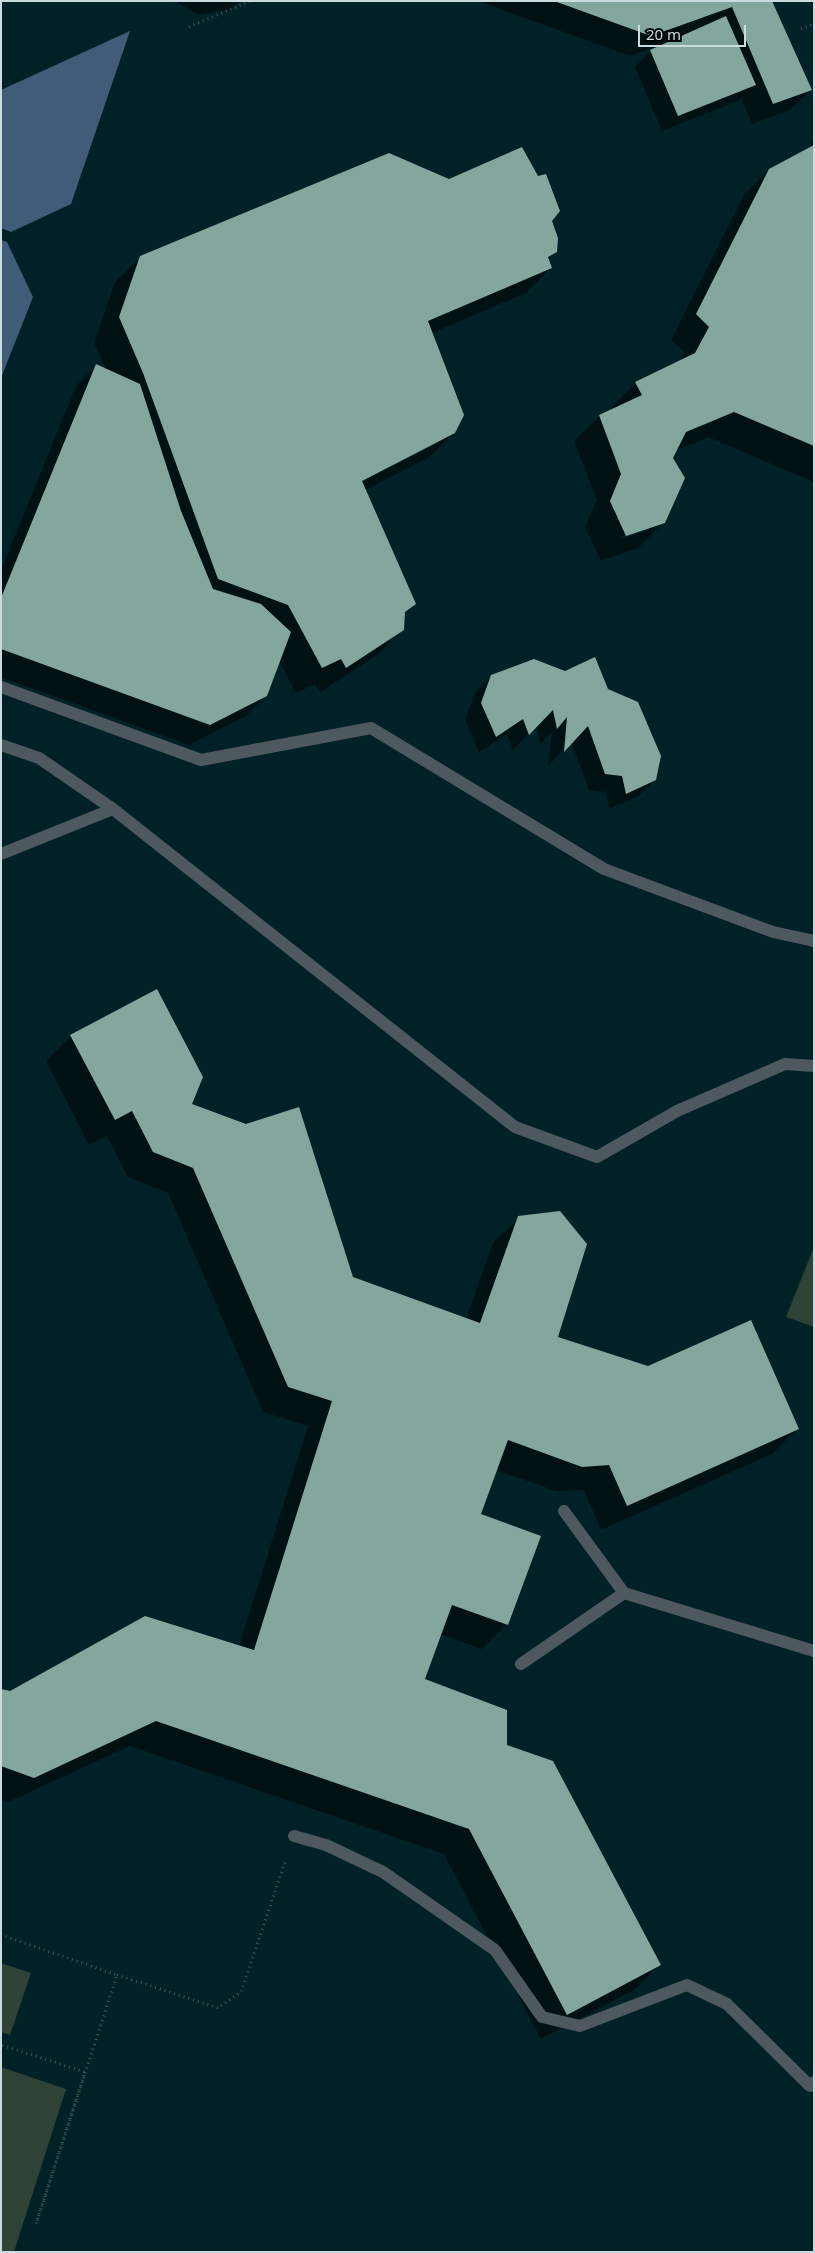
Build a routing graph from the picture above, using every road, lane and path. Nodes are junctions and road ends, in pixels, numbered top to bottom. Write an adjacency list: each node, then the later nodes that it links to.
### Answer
1 (250, 1): 3 (path)
2 (814, 24): 4 (path)
3 (189, 27)
4 (802, 29)
5 (1, 688): 9 (lane)
6 (1, 745): 7 (lane)
7 (113, 809): 8 (lane); 10 (lane)
8 (1, 854)
9 (814, 941)
10 (814, 1066)
11 (564, 1511): 12 (lane)
12 (624, 1593): 13 (lane); 14 (lane)
13 (814, 1651)
14 (521, 1664)
15 (294, 1836): 17 (path); 19 (lane)
16 (1, 1935): 17 (path)
17 (118, 1975): 18 (path)
18 (1, 2045)
19 (814, 2082)

